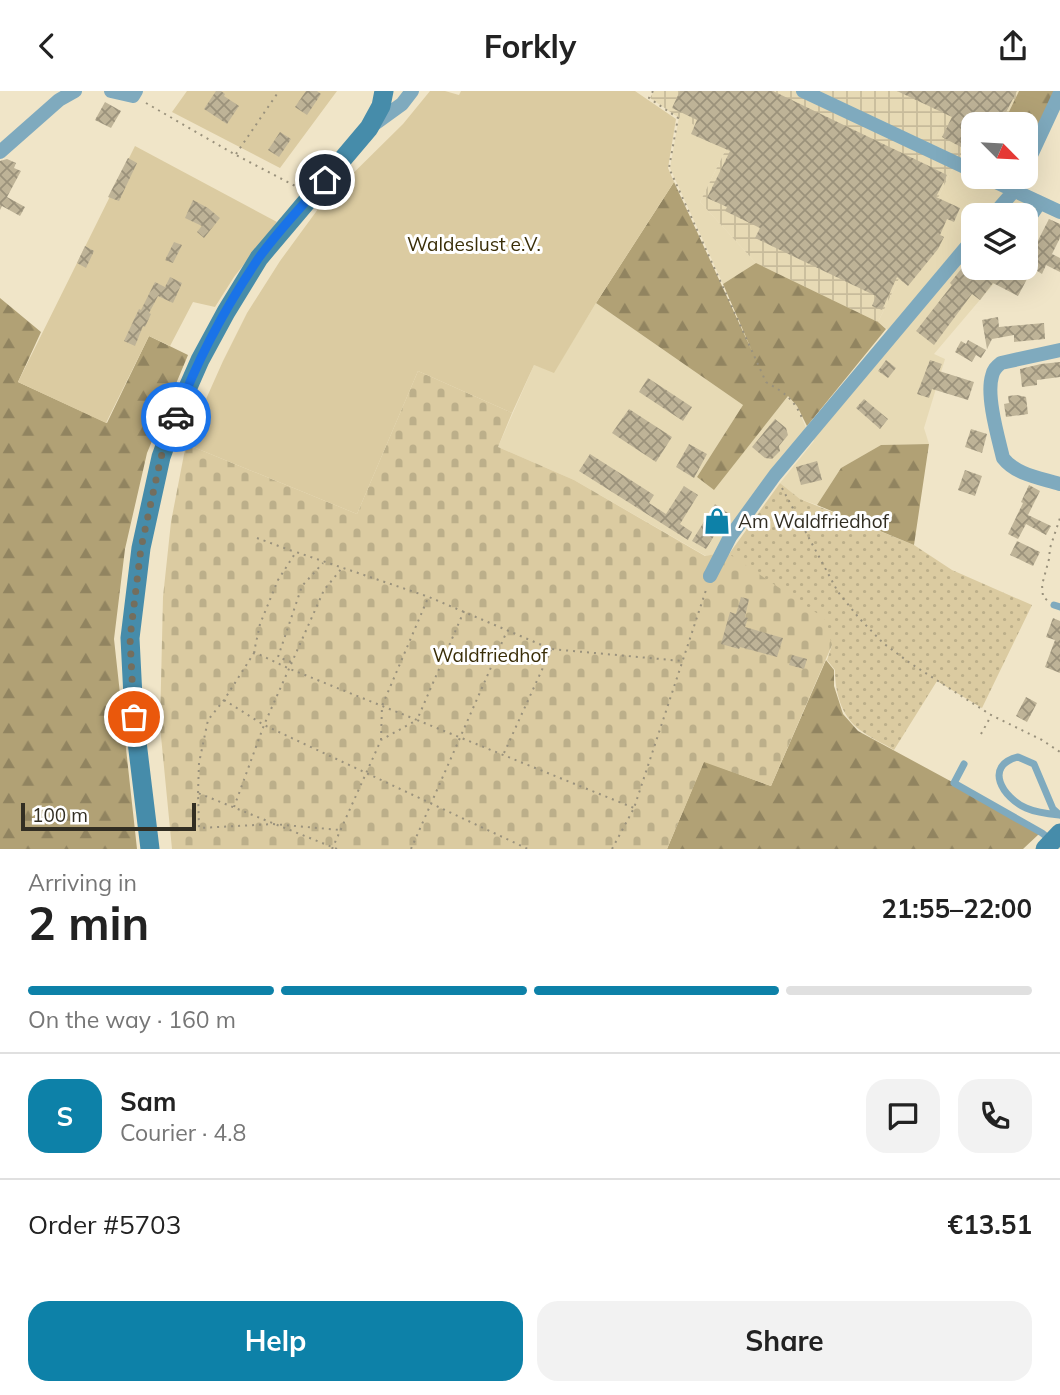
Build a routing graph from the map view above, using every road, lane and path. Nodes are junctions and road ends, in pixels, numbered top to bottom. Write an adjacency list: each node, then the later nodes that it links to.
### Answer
1 (75, 91): 12 (street)
2 (111, 91): 8 (street)
3 (279, 91): 13 (path)
4 (384, 91): 10 (main road)
5 (412, 91): 10 (street)
6 (653, 91): 24 (path)
7 (803, 91): 14 (street)
8 (134, 93): 13 (path)
9 (1060, 93): 11 (street)
10 (369, 128): 17 (main road)
11 (1038, 140)
12 (0, 152)
13 (236, 155): 17 (path)
14 (961, 165)
15 (1010, 189): 16 (street)
16 (1014, 191): 18 (street); 19 (street)
17 (312, 195): 63 (main road)
18 (1004, 203)
19 (1043, 204): 20 (lane); 21 (street)
20 (1038, 211)
21 (1060, 212)
22 (961, 253): 24 (street)
23 (1060, 350): 26 (street)
24 (810, 434): 25 (street)
25 (775, 475): 32 (street); 44 (path)
26 (1060, 484)
27 (1060, 518): 34 (path)
28 (257, 538): 29 (path)
29 (296, 552): 30 (path); 38 (path)
30 (324, 562): 31 (path); 40 (path)
31 (343, 568): 33 (path); 40 (path)
32 (710, 576): 39 (path)
33 (429, 597): 35 (path); 43 (path)
34 (1057, 606)
35 (464, 611): 36 (path); 45 (path)
36 (507, 630): 37 (path); 48 (path)
37 (551, 649): 39 (path); 51 (path)
38 (254, 652): 41 (path); 42 (path)
39 (682, 661): 57 (path)
40 (293, 663): 41 (path)
41 (290, 669): 43 (path); 46 (path)
42 (224, 700): 46 (path); 54 (path)
43 (382, 706): 45 (path); 49 (path)
44 (991, 715): 47 (path); 50 (path)
45 (417, 720): 48 (path); 49 (path)
46 (264, 725): 53 (path); 56 (path)
47 (981, 734)
48 (461, 738): 51 (path); 55 (path)
49 (381, 740): 53 (path)
50 (1060, 752)
51 (503, 755): 57 (path)
52 (964, 764): 61 (lane)
53 (366, 773): 55 (path); 60 (path)
54 (198, 793): 56 (path); 59 (path)
55 (431, 803): 65 (path); 66 (path)
56 (234, 808): 59 (path)
57 (634, 808): 67 (path)
58 (1060, 815): 58 (lane)
59 (273, 824): 60 (path); 62 (path)
60 (341, 830): 62 (path)
61 (1052, 841)
62 (332, 848): 64 (path)
63 (149, 849)
64 (337, 849)
65 (411, 849)
66 (528, 849)
67 (612, 849)

